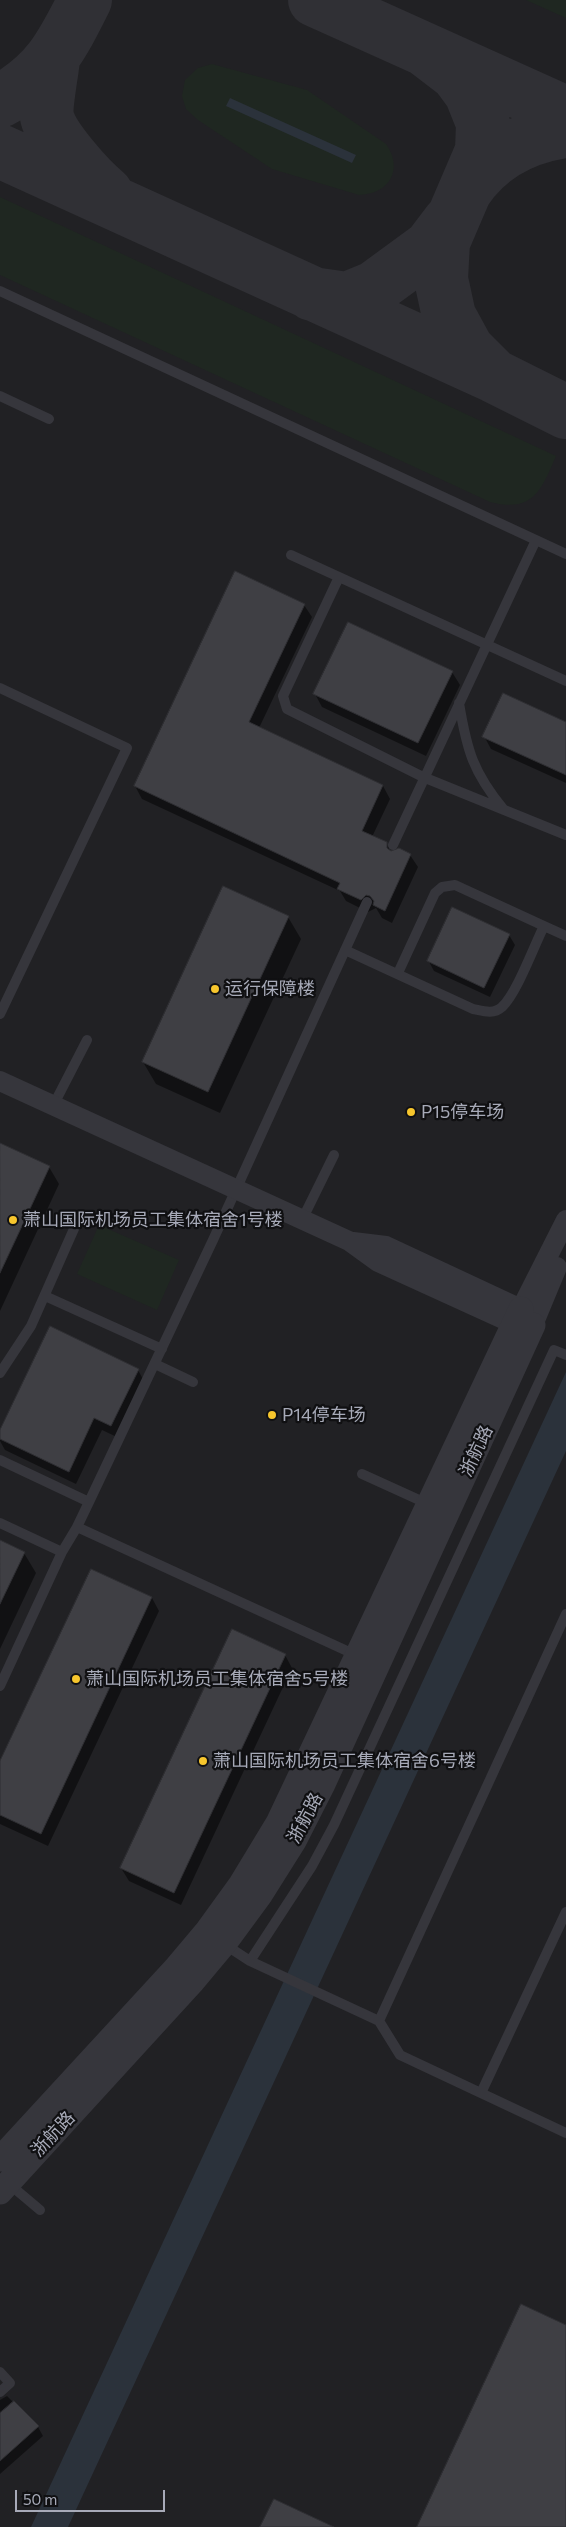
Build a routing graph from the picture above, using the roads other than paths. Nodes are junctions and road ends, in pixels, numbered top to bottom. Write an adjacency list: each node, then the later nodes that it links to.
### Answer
1 (0, 291): 4 (lane)
2 (0, 396): 3 (lane)
3 (49, 419)
4 (536, 540): 5 (lane); 8 (lane)
5 (566, 554)
6 (291, 555): 7 (lane)
7 (339, 577): 8 (lane); 12 (lane)
8 (486, 645): 9 (lane); 11 (lane)
9 (566, 682)
10 (0, 688): 21 (lane)
11 (459, 703): 12 (lane); 13 (lane)
12 (423, 777): 13 (lane); 15 (lane)
13 (504, 811): 14 (lane)
14 (566, 835)
15 (393, 845)
16 (367, 902): 19 (lane)
17 (544, 926): 18 (lane); 20 (lane); 20 (lane)
18 (566, 936)
19 (345, 950): 20 (lane); 26 (lane)
20 (398, 973)
21 (0, 1014)
22 (87, 1040): 24 (lane)
23 (0, 1081): 24 (street)
24 (53, 1106): 26 (street)
25 (334, 1155): 27 (lane)
26 (236, 1191): 27 (street); 33 (lane)
27 (302, 1220): 32 (street)
28 (566, 1220): 32 (street)
29 (77, 1222): 31 (lane)
30 (566, 1246): 32 (street)
31 (45, 1296): 33 (lane); 36 (lane)
32 (523, 1319): 41 (street, 浙航路); 49 (street, 浙航路)
33 (162, 1349): 35 (lane)
34 (566, 1355): 50 (lane)
35 (155, 1364): 37 (lane); 40 (lane)
36 (0, 1373)
37 (193, 1382)
38 (0, 1460): 40 (lane)
39 (362, 1474): 41 (lane)
40 (88, 1502): 43 (lane)
41 (429, 1504): 46 (street, 浙航路)
42 (0, 1523): 44 (lane)
43 (77, 1527): 44 (lane); 46 (lane)
44 (62, 1552): 47 (lane)
45 (566, 1614): 51 (lane)
46 (358, 1656): 49 (street, 浙航路)
47 (0, 1686)
48 (566, 1912): 52 (lane)
49 (215, 1938): 50 (lane); 54 (street, 浙航路); 55 (street, 浙航路)
50 (250, 1962): 51 (lane)
51 (379, 2021): 52 (lane)
52 (481, 2093): 53 (lane)
53 (566, 2133)
54 (0, 2159)
55 (3, 2184): 56 (lane)
56 (40, 2210)
57 (0, 2372): 58 (lane)
58 (0, 2392)

